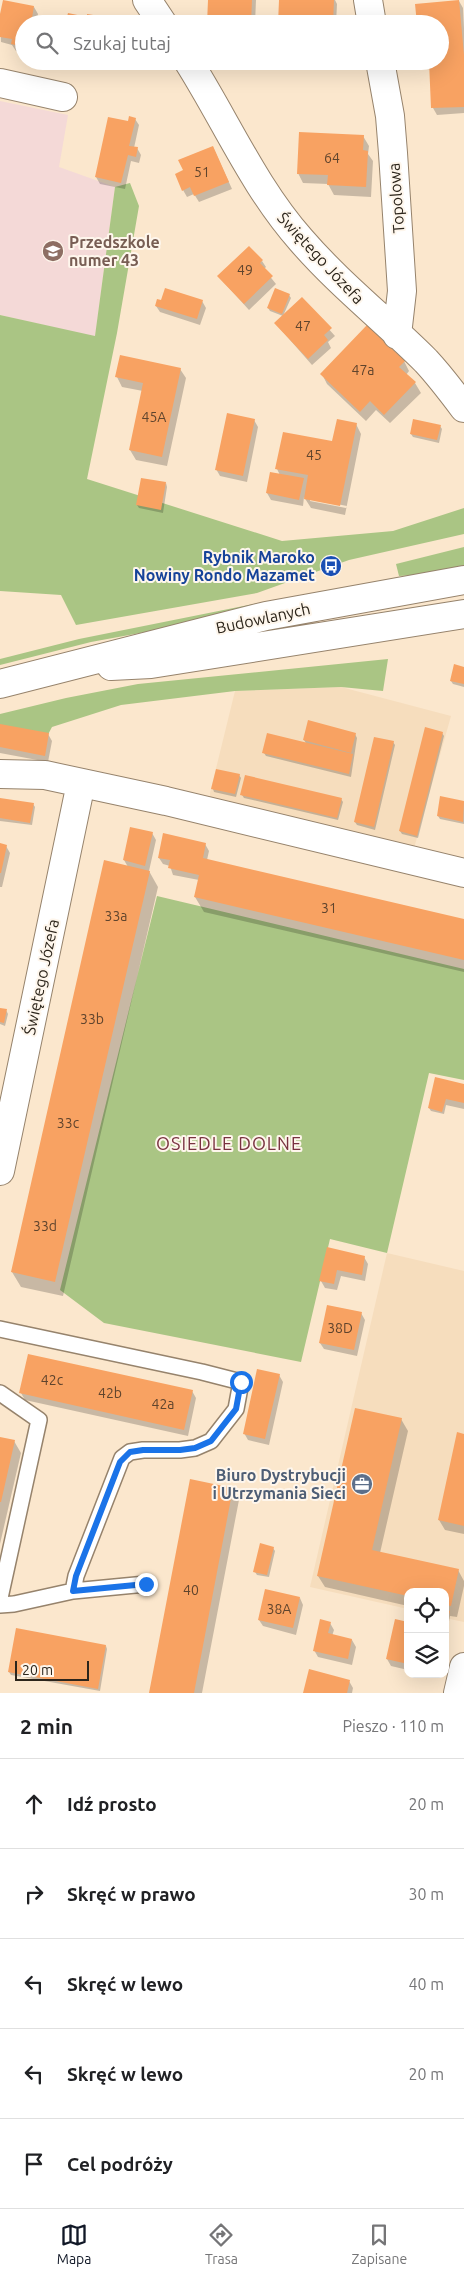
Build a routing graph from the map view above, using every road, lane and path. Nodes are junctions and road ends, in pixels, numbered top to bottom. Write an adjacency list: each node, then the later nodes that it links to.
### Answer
1 (147, 0): 3 (street)
2 (368, 0): 4 (street)
3 (157, 15)
4 (370, 15)
5 (193, 70): 9 (street, Świętego Józefa)
6 (381, 70): 9 (street, Topolowa)
7 (0, 83): 8 (street)
8 (63, 97)
9 (397, 335): 10 (street, Świętego Józefa)
10 (464, 408)
11 (464, 580): 13 (street, Budowlanych)
12 (464, 614): 13 (street, Budowlanych)
13 (65, 668): 14 (street, Budowlanych)
14 (0, 684)
15 (0, 774): 16 (street)
16 (81, 783): 17 (street); 18 (street, Świętego Józefa)
17 (464, 873)
18 (0, 1170)
19 (0, 1329): 22 (lane)
20 (0, 1394): 23 (lane)
21 (146, 1584): 22 (lane)
22 (73, 1591): 24 (lane)
23 (0, 1598)
24 (0, 1605)
25 (464, 1667): 26 (street)
26 (458, 1693)

